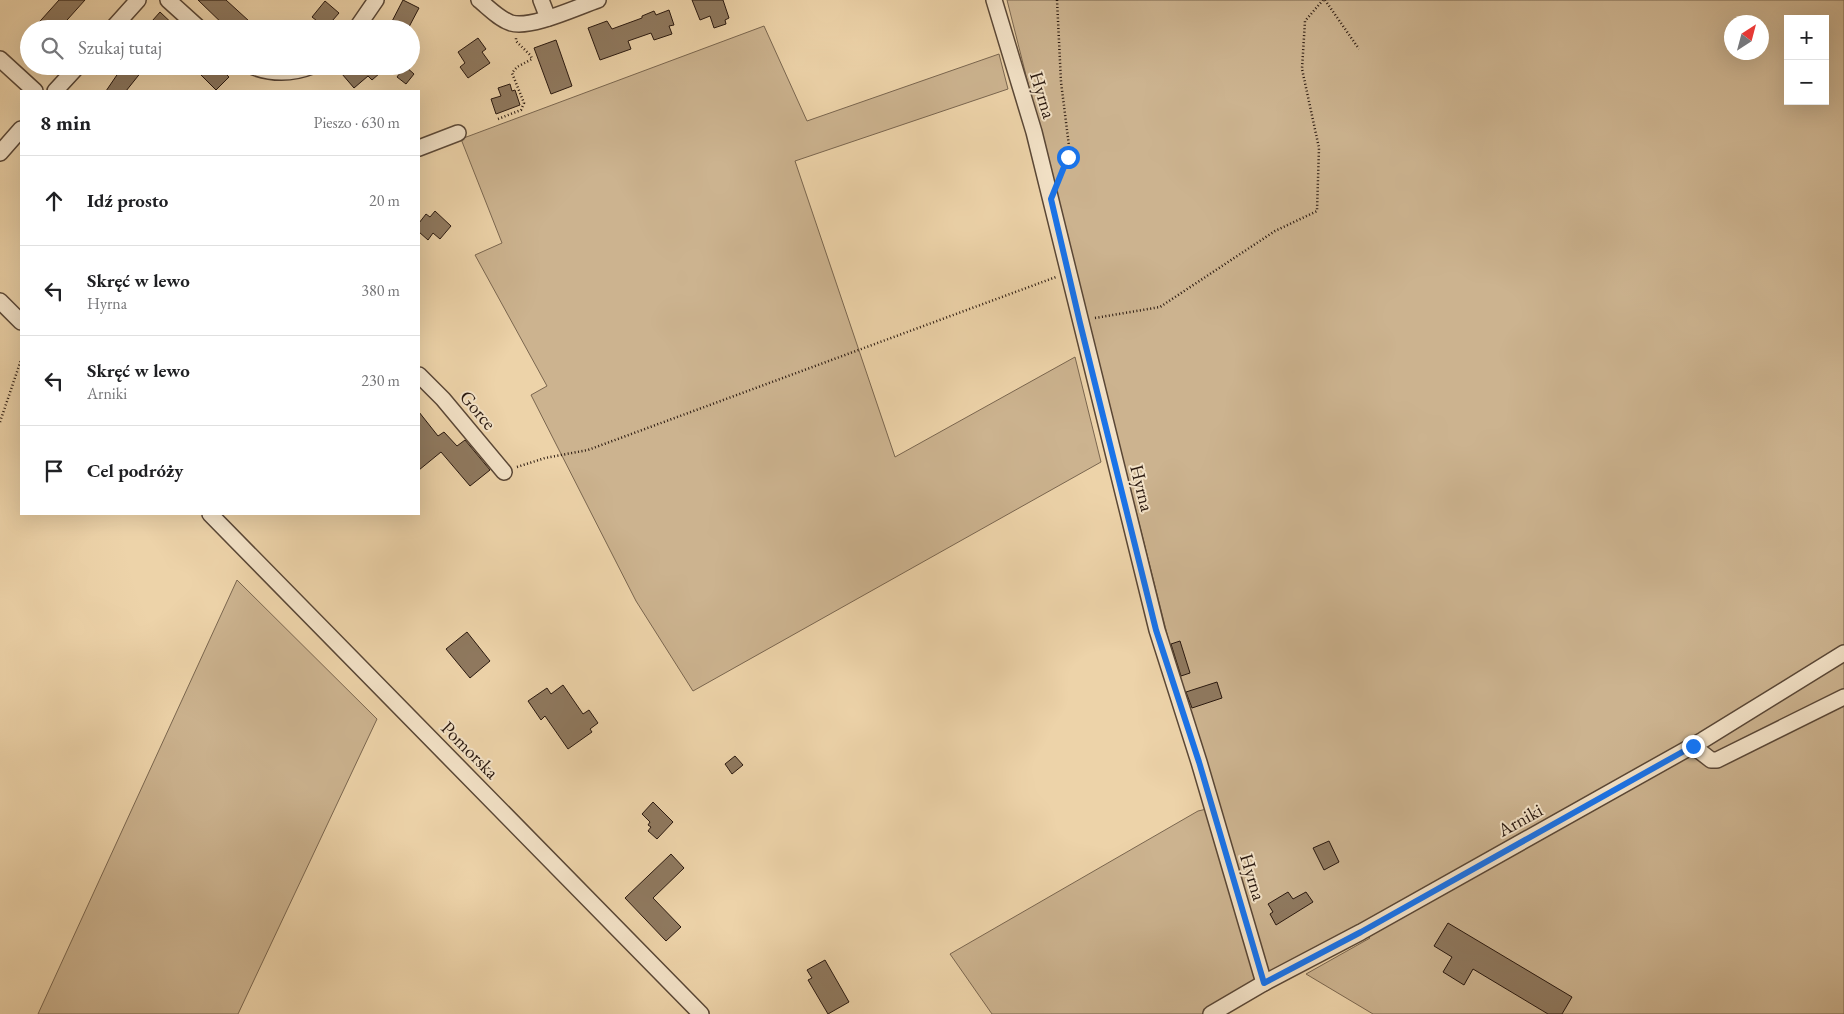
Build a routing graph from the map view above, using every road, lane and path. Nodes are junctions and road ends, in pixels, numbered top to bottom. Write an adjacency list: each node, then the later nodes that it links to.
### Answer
1 (138, 0): 11 (street)
2 (168, 0): 12 (street)
3 (376, 0): 13 (street)
4 (479, 0): 10 (street)
5 (541, 0): 10 (street)
6 (598, 0): 10 (street)
7 (994, 0): 26 (street, Hyrna)
8 (1057, 0): 25 (path)
9 (1324, 0): 15 (path); 29 (path)
10 (548, 18)
11 (120, 20)
12 (190, 20)
13 (362, 20)
14 (516, 41): 20 (path)
15 (1359, 49)
16 (0, 58): 18 (street)
17 (70, 75): 19 (street)
18 (34, 90)
19 (56, 90)
20 (498, 119)
21 (20, 130): 24 (street)
22 (458, 133): 23 (street)
23 (420, 148)
24 (0, 153)
25 (1059, 176)
26 (1068, 273): 29 (street, Hyrna); 33 (path)
27 (0, 301): 28 (street)
28 (20, 321)
29 (1079, 321): 38 (street, Hyrna)
30 (20, 363): 32 (path)
31 (420, 376): 33 (street, Gorce)
32 (0, 422)
33 (504, 472)
34 (211, 515): 39 (street, Pomorska)
35 (1844, 654): 37 (street, Arniki)
36 (1844, 697): 37 (street)
37 (1693, 746): 38 (street, Arniki)
38 (1264, 983): 40 (street, Arniki)
39 (701, 1014)
40 (1211, 1014)

